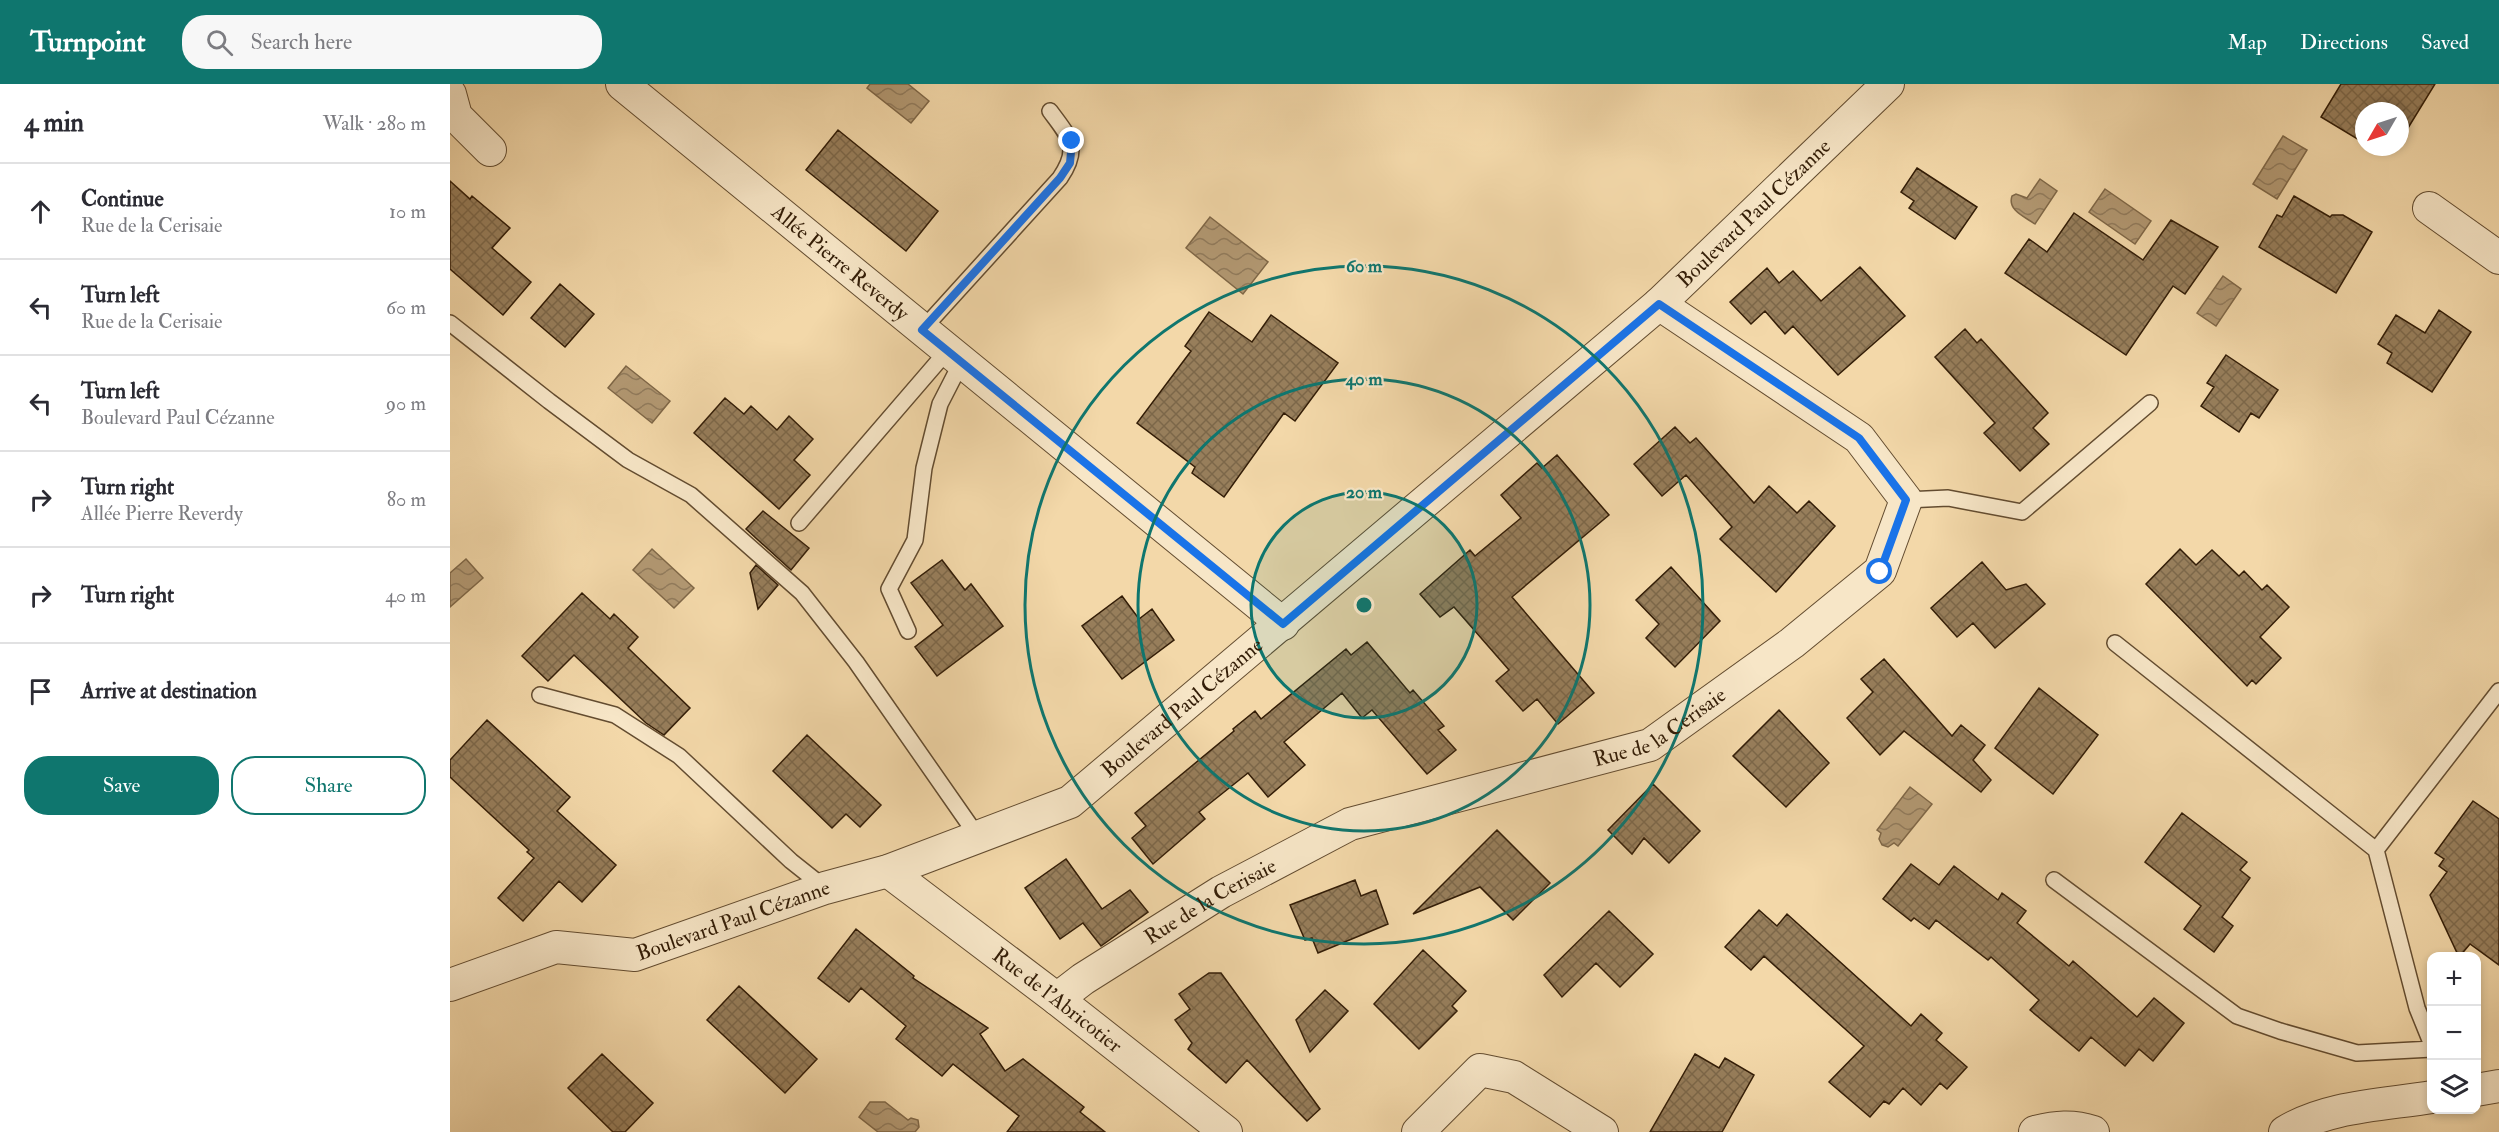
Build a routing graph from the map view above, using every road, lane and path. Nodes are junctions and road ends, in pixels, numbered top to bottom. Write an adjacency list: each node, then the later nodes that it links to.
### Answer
1 (622, 84): 10 (street, Allée Pierre Reverdy)
2 (1888, 84): 8 (street, Boulevard Paul Cézanne)
3 (450, 94): 5 (street)
4 (1050, 111): 10 (lane)
5 (490, 150)
6 (2429, 208): 7 (street)
7 (2499, 258)
8 (1659, 304): 13 (street); 15 (street, Boulevard Paul Cézanne)
9 (450, 323): 20 (lane)
10 (922, 330): 11 (street, Allée Pierre Reverdy)
11 (955, 356): 14 (lane); 15 (street, Allée Pierre Reverdy); 16 (lane)
12 (2150, 403): 13 (lane)
13 (1906, 500): 26 (street, Rue de la Cerisaie)
14 (799, 523)
15 (1283, 624): 20 (street, Boulevard Paul Cézanne)
16 (908, 631)
17 (2115, 643): 21 (lane)
18 (2499, 691): 21 (lane)
19 (540, 695): 24 (lane)
20 (978, 837): 22 (street, Boulevard Paul Cézanne)
21 (2376, 850): 27 (lane)
22 (888, 871): 24 (street, Boulevard Paul Cézanne); 26 (street, Rue de l'Abricotier)
23 (2054, 880): 28 (lane)
24 (825, 888): 25 (street, Boulevard Paul Cézanne)
25 (450, 985)
26 (1057, 999): 32 (street, Rue de l'Abricotier)
27 (2427, 1035)
28 (2427, 1047)
29 (2499, 1086): 30 (street)
30 (2481, 1089)
31 (2427, 1098): 37 (street)
32 (1226, 1132)
33 (1418, 1132): 34 (street)
34 (1602, 1132)
35 (2035, 1132): 36 (street)
36 (2093, 1132)
37 (2285, 1132)

